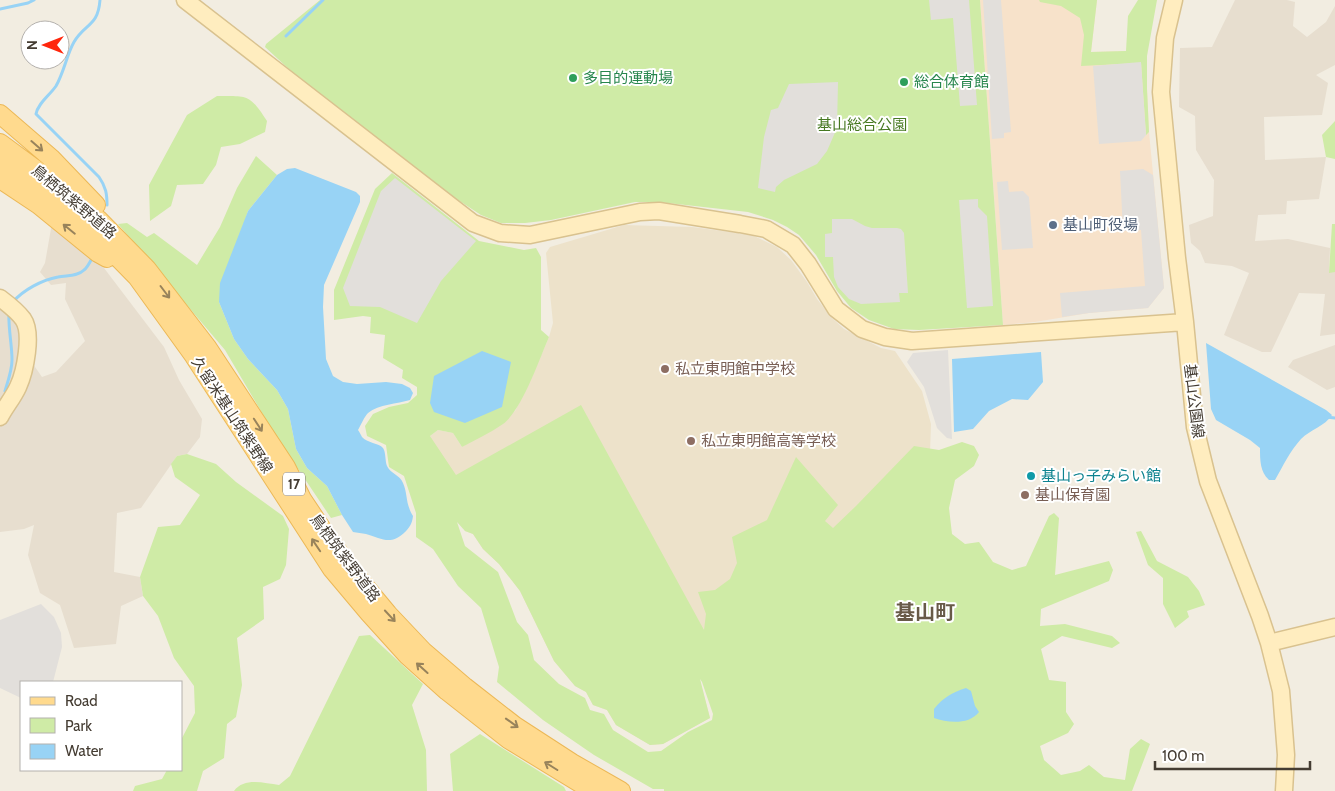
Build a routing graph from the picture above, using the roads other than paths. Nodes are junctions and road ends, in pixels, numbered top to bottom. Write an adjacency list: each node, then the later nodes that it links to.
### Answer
1 (185, 0): 9 (street)
2 (1174, 0): 9 (street, 基山公園線)
3 (0, 114): 7 (main road, one-way to 7)
4 (0, 143): 7 (main road, 鳥栖筑紫野道路 / 17)
5 (0, 160): 7 (main road, 久留米基山筑紫野線 / 17)
6 (0, 179): 7 (main road, one-way to 6)
7 (142, 273): 13 (main road, 久留米基山筑紫野線 / 17, one-way to 7); 14 (main road, 鳥栖筑紫野道路 / 17, one-way to 14)
8 (7, 304): 10 (street)
9 (1184, 322): 12 (street, 基山公園線)
10 (0, 417)
11 (1335, 627): 12 (street)
12 (1269, 643): 15 (street, 基山公園線)
13 (593, 791)
14 (621, 791)
15 (1284, 791)

